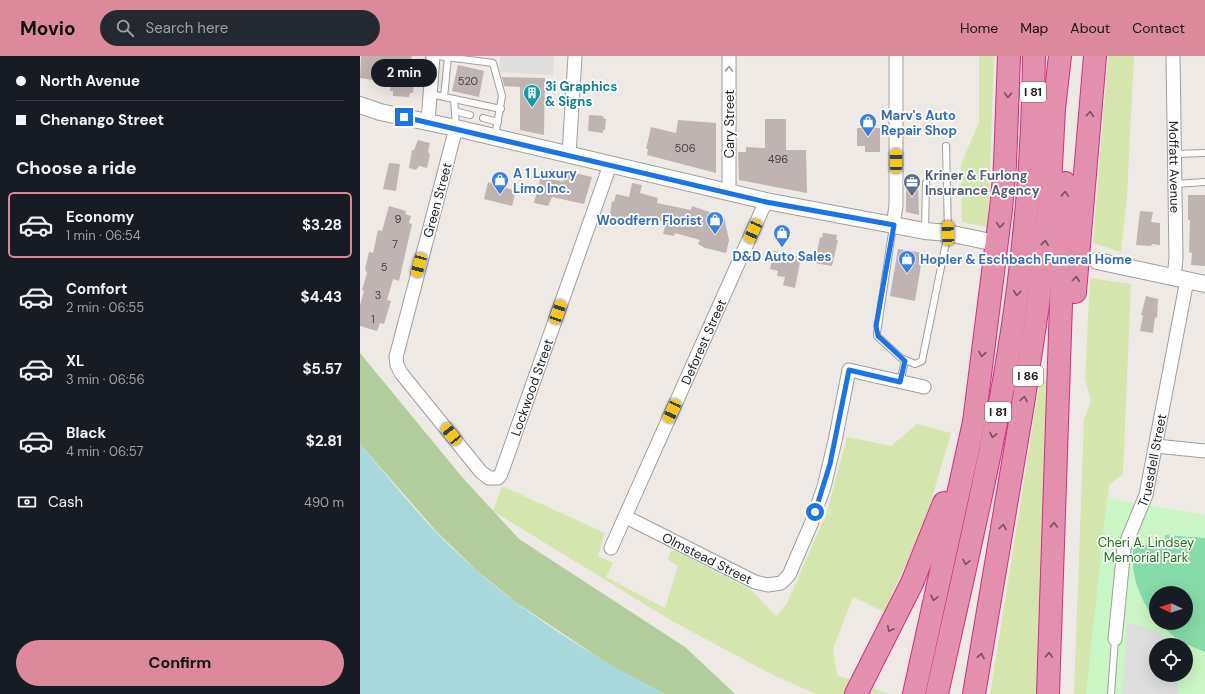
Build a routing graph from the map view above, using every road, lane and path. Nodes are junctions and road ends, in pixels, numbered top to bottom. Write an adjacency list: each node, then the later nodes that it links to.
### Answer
1 (433, 56): 13 (street)
2 (438, 56): 12 (lane)
3 (575, 56): 27 (street)
4 (728, 56): 32 (street, Cary Street, one-way to 4)
5 (896, 56): 34 (street)
6 (1009, 56): 43 (highway, one-way to 43)
7 (1034, 56): 53 (highway, I 81, one-way to 53)
8 (1060, 56): 55 (highway, I 86, one-way to 8)
9 (1066, 56): 47 (highway, one-way to 9)
10 (1095, 56): 47 (highway, one-way to 10)
11 (1173, 56): 26 (street, Moffatt Avenue)
12 (448, 57): 14 (lane); 17 (lane)
13 (431, 94): 14 (lane); 21 (street)
14 (444, 97): 15 (lane)
15 (454, 99): 17 (lane); 18 (lane)
16 (360, 105): 21 (street)
17 (501, 109): 23 (lane)
18 (455, 111): 19 (lane); 22 (lane)
19 (470, 115)
20 (483, 118): 23 (lane)
21 (428, 122): 22 (street)
22 (456, 128): 23 (street); 48 (street, Green Street)
23 (496, 130): 27 (street)
24 (946, 146): 36 (lane)
25 (1205, 153): 26 (lane)
26 (1175, 154): 31 (street, Moffatt Avenue)
27 (569, 155): 28 (street)
28 (610, 165): 32 (street); 48 (street, Lockwood Street)
29 (1205, 182): 31 (lane)
30 (926, 183): 35 (lane)
31 (1175, 184): 39 (street, Moffatt Avenue)
32 (730, 192): 33 (street)
33 (766, 202): 34 (street); 49 (street, Deforest Street)
34 (894, 225): 35 (street); 41 (lane)
35 (925, 231): 36 (street)
36 (948, 233): 37 (street); 41 (lane)
37 (986, 240)
38 (1097, 261): 39 (street)
39 (1180, 279): 40 (street); 45 (street, Truesdell Street)
40 (1205, 284)
41 (905, 361): 42 (lane)
42 (900, 382): 44 (street); 49 (street, Olmstead Street)
43 (978, 382): 52 (highway, one-way to 52); 54 (highway, one-way to 54)
44 (924, 388)
45 (1156, 446): 46 (street); 51 (street, Truesdell Street)
46 (1205, 451)
47 (1057, 457): 56 (highway, one-way to 47)
48 (481, 472)
49 (626, 517): 50 (street, Deforest Street)
50 (611, 548)
51 (1114, 639): 57 (lane)
52 (915, 689)
53 (937, 693)
54 (856, 694)
55 (974, 694)
56 (1048, 694)
57 (1111, 694)

